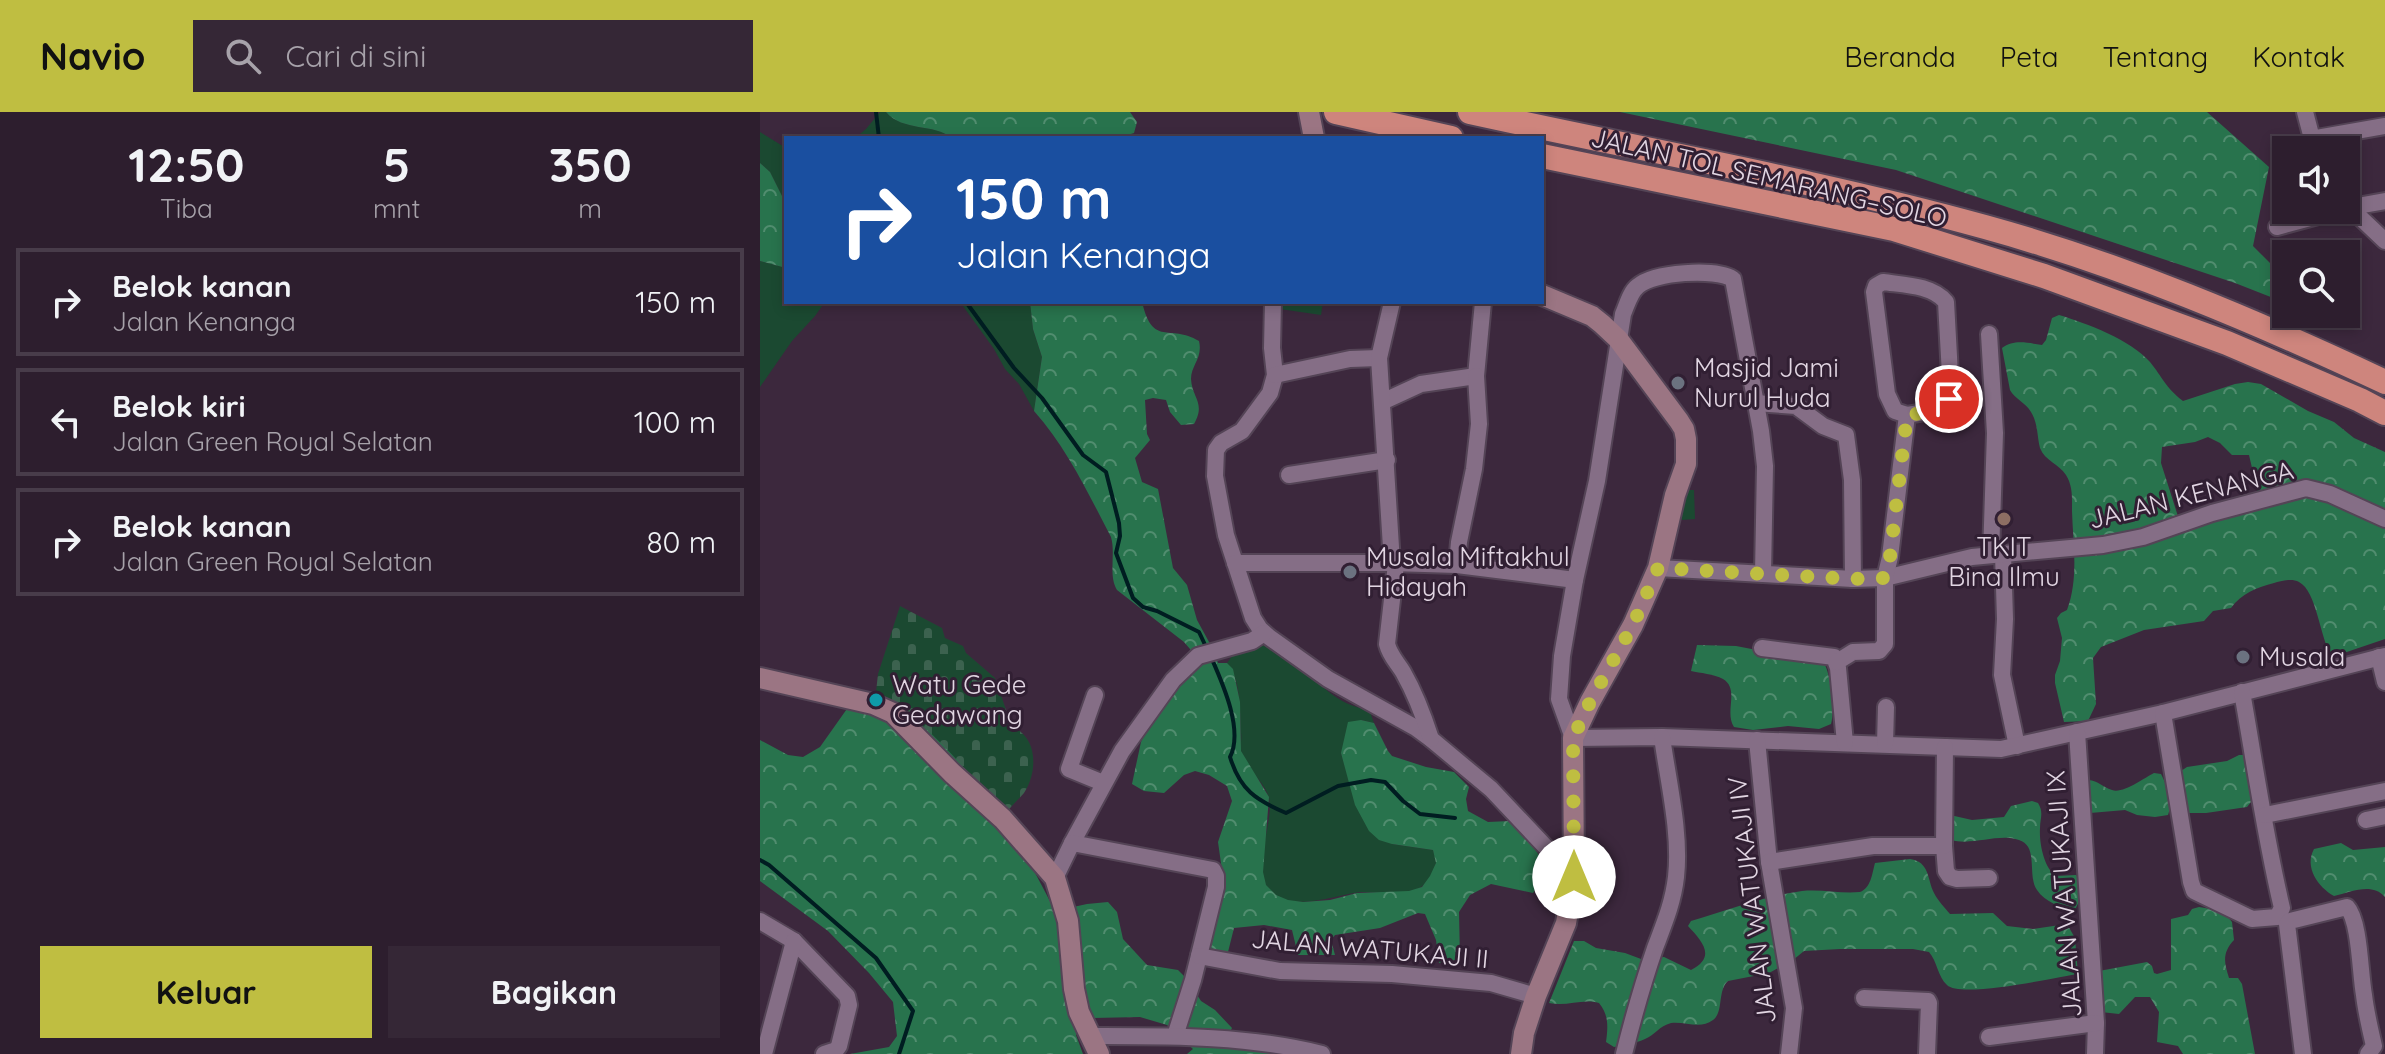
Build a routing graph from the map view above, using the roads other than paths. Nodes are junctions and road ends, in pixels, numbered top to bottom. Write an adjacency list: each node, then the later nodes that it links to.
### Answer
1 (1309, 112): 6 (street)
2 (1336, 112): 7 (highway)
3 (1470, 112): 26 (highway, JALAN TOL SEMARANG–SOLO)
4 (2305, 112): 8 (street)
5 (2385, 126): 9 (street)
6 (1314, 136)
7 (1442, 136)
8 (2311, 136)
9 (2345, 136)
10 (1544, 156): 29 (highway, JALAN TOL SEMARANG–SOLO)
11 (2385, 201): 12 (street)
12 (2360, 205)
13 (2360, 220): 16 (street)
14 (2288, 224): 15 (street)
15 (2277, 227)
16 (2385, 241)
17 (1544, 296): 22 (street)
18 (1273, 304): 24 (street)
19 (1392, 304): 23 (street)
20 (1483, 304): 25 (street)
21 (1989, 334): 34 (street)
22 (1618, 339): 28 (street); 38 (street); 42 (street)
23 (1379, 358): 24 (street); 27 (street)
24 (1275, 375): 35 (street)
25 (1476, 376): 27 (street); 37 (street)
26 (2385, 382)
27 (1382, 402): 31 (street)
28 (1755, 403): 39 (street); 41 (street)
29 (2385, 413)
30 (1907, 415): 30 (street); 40 (street)
31 (1387, 460): 32 (street); 36 (street)
32 (1289, 475)
33 (2385, 519): 34 (street, JALAN KENANGA)
34 (1997, 554): 40 (street, JALAN KENANGA); 60 (street)
35 (1235, 563): 36 (street); 43 (street)
36 (1394, 564): 37 (street); 56 (street)
37 (1457, 565): 42 (street)
38 (1658, 568): 39 (street, JALAN KENANGA); 55 (street)
39 (1763, 574): 41 (street, JALAN KENANGA)
40 (1885, 578): 41 (street, JALAN KENANGA); 46 (street)
41 (1853, 579)
42 (1575, 580): 55 (street)
43 (1264, 633): 56 (street); 62 (street)
44 (1762, 648): 46 (street)
45 (2382, 656): 48 (street); 49 (street)
46 (1837, 662): 58 (street)
47 (760, 678): 71 (street)
48 (2385, 682)
49 (2242, 692): 52 (street); 64 (street)
50 (1095, 695): 62 (street)
51 (1886, 707): 59 (street)
52 (2163, 713): 53 (street); 64 (street)
53 (2077, 732): 60 (street); 78 (street, JALAN WATUKAJI IX)
54 (1662, 737): 55 (street); 57 (street); 86 (street)
55 (1573, 738): 70 (street)
56 (1431, 739): 70 (street)
57 (1757, 740): 58 (street); 69 (street, JALAN WATUKAJI IV)
58 (1845, 743): 59 (street)
59 (1885, 744): 61 (street)
60 (2017, 746): 61 (street)
61 (1945, 747): 68 (street)
62 (1103, 783): 67 (street)
63 (2385, 791): 64 (street)
64 (2265, 815)
65 (2385, 816): 66 (street)
66 (2366, 820)
67 (1072, 843): 71 (street); 75 (street)
68 (1944, 846): 69 (street); 72 (street)
69 (1769, 862): 87 (street, JALAN WATUKAJI IV)
70 (1574, 877): 76 (street)
71 (1055, 878): 81 (street)
72 (1989, 878)
73 (760, 921): 74 (street)
74 (794, 941): 82 (street); 83 (street)
75 (1199, 956): 76 (street, JALAN WATUKAJI II); 79 (street)
76 (1536, 996): 85 (street)
77 (1864, 998): 88 (street)
78 (2096, 1023): 80 (street); 89 (street, JALAN WATUKAJI IX)
79 (1175, 1036): 81 (street); 84 (street)
80 (1989, 1037)
81 (1094, 1045)
82 (764, 1054)
83 (824, 1054)
84 (1322, 1054)
85 (1521, 1054)
86 (1624, 1054)
87 (1789, 1054)
88 (1927, 1054)
89 (2095, 1054)
90 (2303, 1054): 91 (street)
91 (2368, 1054)

